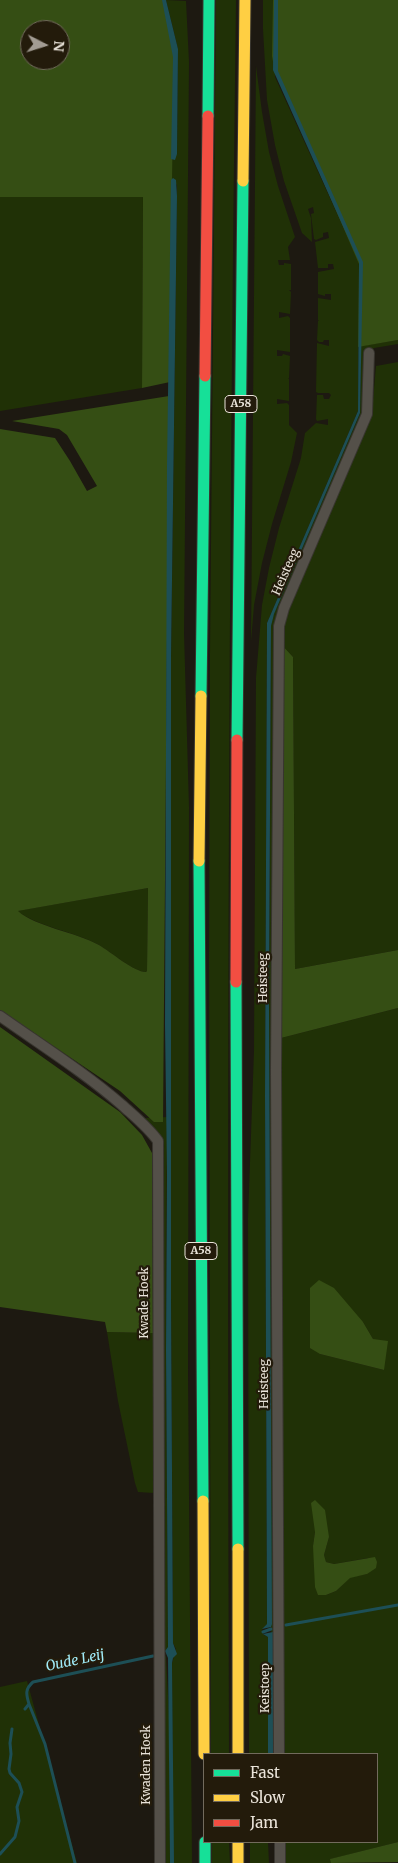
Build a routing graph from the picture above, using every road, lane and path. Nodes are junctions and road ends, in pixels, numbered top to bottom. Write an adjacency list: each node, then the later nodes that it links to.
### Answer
1 (209, 0): 7 (highway, A58)
2 (245, 0): 8 (highway, A58)
3 (369, 353): 5 (street, Heisteeg)
4 (0, 1016): 6 (street, Kwade Hoek)
5 (278, 1622): 9 (street, Keistoep)
6 (159, 1667): 13 (street, Kwaden Hoek)
7 (204, 1753)
8 (238, 1753)
9 (279, 1753)
10 (205, 1843): 14 (highway)
11 (238, 1843): 15 (highway)
12 (280, 1843): 16 (street)
13 (160, 1863)
14 (205, 1863)
15 (238, 1863)
16 (280, 1863)

